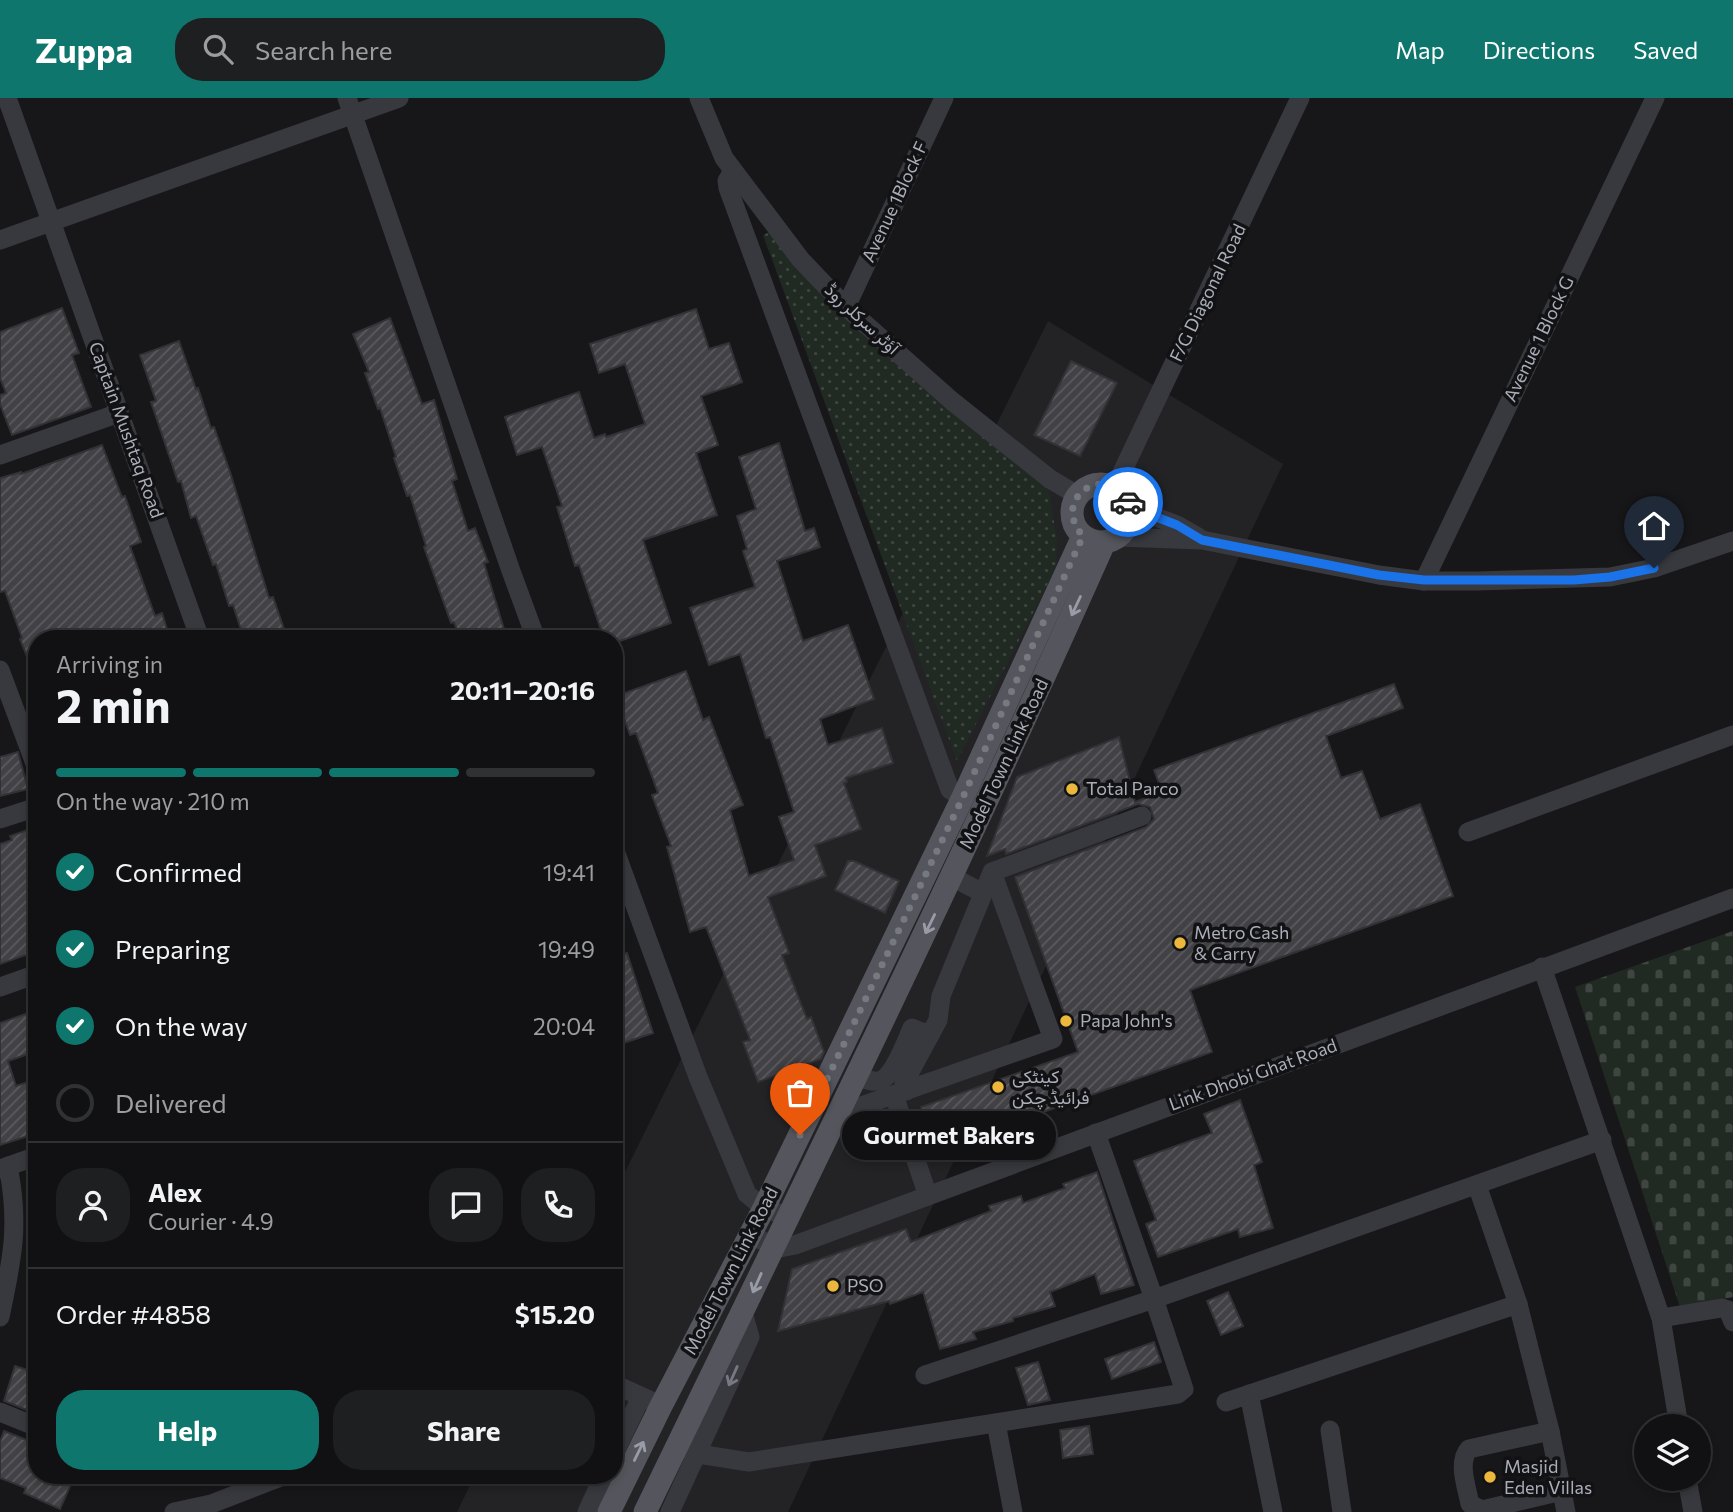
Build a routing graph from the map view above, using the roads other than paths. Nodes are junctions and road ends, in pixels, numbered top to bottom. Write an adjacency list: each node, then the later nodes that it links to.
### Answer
1 (7, 98): 9 (street, Captain Mushtaq Road)
2 (399, 98): 7 (street)
3 (699, 98): 8 (street, آؤٹر سرکلر روڈ)
4 (944, 98): 11 (street, Avenue 1Block F)
5 (1300, 98): 14 (street, F/G Diagonal Road)
6 (1655, 98): 20 (street, Avenue 1 Block G)
7 (350, 106): 9 (street); 22 (street)
8 (733, 171): 11 (street, آؤٹر سرکلر روڈ); 26 (street)
9 (51, 222): 10 (street); 12 (street, Captain Mushtaq Road)
10 (0, 240)
11 (846, 307): 15 (street, آؤٹر سرکلر روڈ)
12 (120, 414): 13 (street); 21 (street, Captain Mushtaq Road)
13 (0, 455)
14 (1115, 487): 15 (main road); 16 (main road)
15 (1077, 495): 17 (main road)
16 (1130, 507): 17 (main road); 18 (street)
17 (1102, 539): 18 (street); 26 (main road, Model Town Link Road); 33 (main road, Model Town Link Road, one-way to 33)
18 (1202, 540): 20 (street)
19 (1733, 541): 20 (street)
20 (1424, 580)
21 (197, 630)
22 (533, 630)
23 (0, 670): 25 (street)
24 (1733, 735): 30 (street)
25 (28, 745)
26 (963, 797): 49 (main road, Model Town Link Road)
27 (28, 810): 29 (street)
28 (1142, 816): 31 (street)
29 (0, 819)
30 (1468, 832)
31 (992, 872): 34 (street); 41 (street)
32 (623, 873): 49 (street)
33 (952, 877): 34 (street); 40 (main road, Model Town Link Road, one-way to 40)
34 (983, 893): 39 (street)
35 (1733, 898): 36 (street, Link Dhobi Ghat Road)
36 (1542, 967): 43 (street, Link Dhobi Ghat Road); 44 (street)
37 (28, 977): 38 (street)
38 (0, 987)
39 (930, 1035): 40 (street); 41 (street)
40 (857, 1076): 42 (main road, Model Town Link Road)
41 (900, 1093): 42 (street); 48 (street)
42 (843, 1105): 50 (main road, Model Town Link Road)
43 (1096, 1133): 48 (street, Link Dhobi Ghat Road); 53 (street)
44 (1602, 1140): 47 (street); 56 (street)
45 (28, 1159): 46 (street)
46 (4, 1168): 55 (street)
47 (1477, 1185): 53 (street); 54 (street)
48 (928, 1196): 52 (street, Link Dhobi Ghat Road)
49 (764, 1208): 50 (street); 51 (main road, Model Town Link Road)
50 (789, 1217): 52 (main road, Model Town Link Road)
51 (749, 1235): 52 (street); 61 (main road, Model Town Link Road)
52 (774, 1246): 70 (main road, Model Town Link Road, one-way to 70)
53 (1154, 1299): 58 (street); 66 (street)
54 (1518, 1304): 60 (street); 68 (street)
55 (0, 1317)
56 (1661, 1318): 57 (street); 64 (street)
57 (1733, 1322)
58 (925, 1375)
59 (623, 1388): 61 (street)
60 (1249, 1394): 62 (street); 84 (street)
61 (651, 1401): 69 (street); 71 (main road, Model Town Link Road, one-way to 61)
62 (1226, 1402)
63 (0, 1412): 65 (street)
64 (1677, 1414)
65 (28, 1423)
66 (996, 1423): 70 (street); 83 (street)
67 (1330, 1430): 85 (street)
68 (1550, 1431): 75 (street); 75 (street)
69 (623, 1441)
70 (687, 1450): 81 (main road, Model Town Link Road); 82 (street)
71 (623, 1475)
72 (266, 1484): 77 (street)
73 (599, 1484): 79 (street)
74 (620, 1484): 80 (main road, Model Town Link Road, one-way to 74)
75 (1562, 1490): 86 (street)
76 (1690, 1491): 87 (street)
77 (211, 1508): 78 (street)
78 (174, 1512)
79 (587, 1512)
80 (609, 1512)
81 (645, 1512)
82 (670, 1512)
83 (1013, 1512)
84 (1273, 1512)
85 (1342, 1512)
86 (1566, 1512)
87 (1693, 1512)

